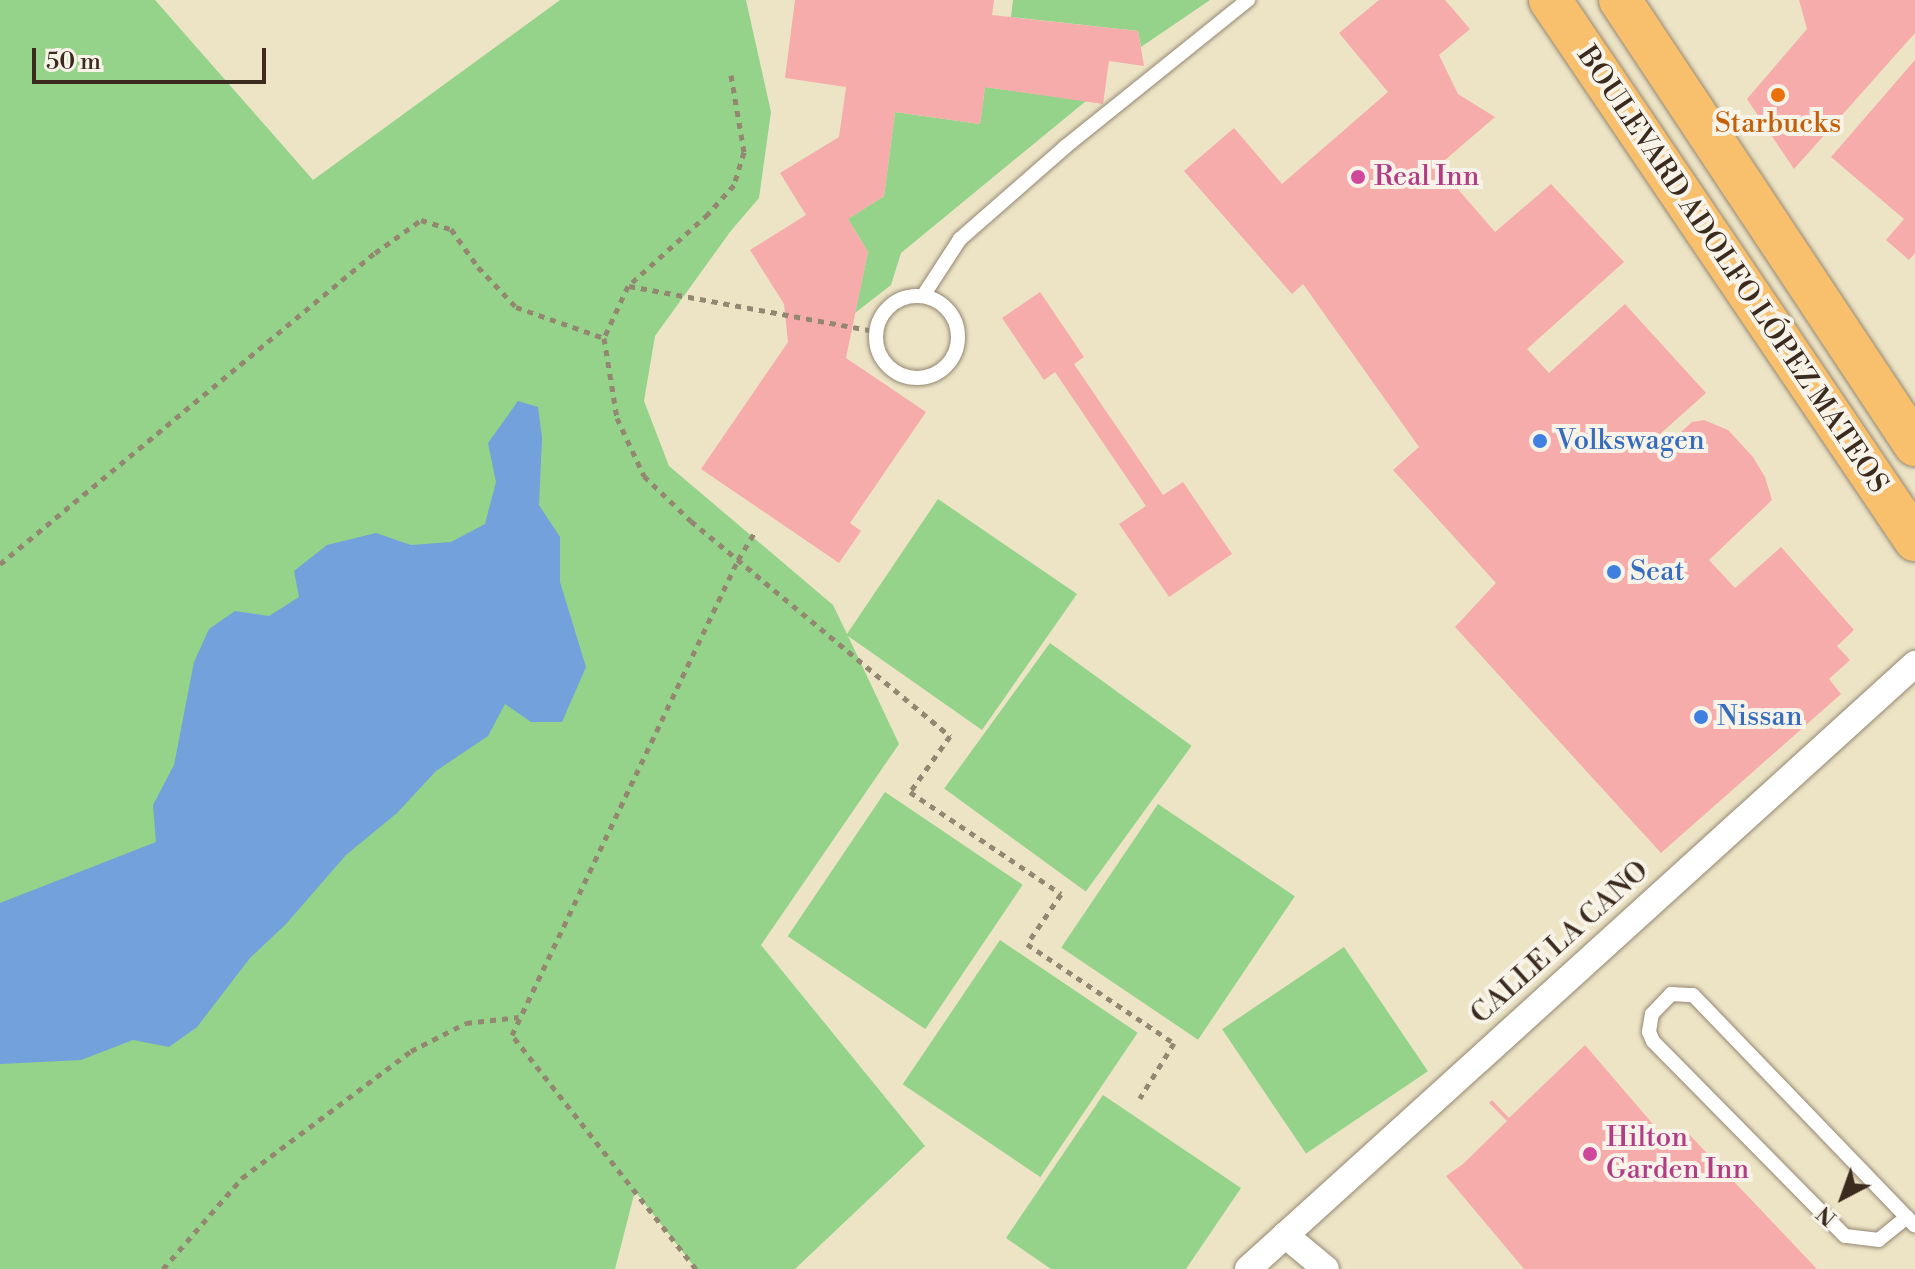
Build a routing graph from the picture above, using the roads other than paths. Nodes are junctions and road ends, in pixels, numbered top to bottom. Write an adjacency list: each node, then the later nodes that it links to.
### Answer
1 (1248, 0): 4 (lane)
2 (1550, 0): 6 (main road, BOULEVARD ADOLFO LÓPEZ MATEOS)
3 (1620, 0): 5 (main road, BOULEVARD ADOLFO LÓPEZ MATEOS)
4 (923, 296): 4 (lane)
5 (1915, 445)
6 (1915, 540)
7 (1915, 664): 9 (street, CALLE LA CANO)
8 (1911, 1222): 8 (lane)
9 (1285, 1235): 10 (street, CALLE LA CANO); 11 (street)
10 (1248, 1269)
11 (1326, 1269)

